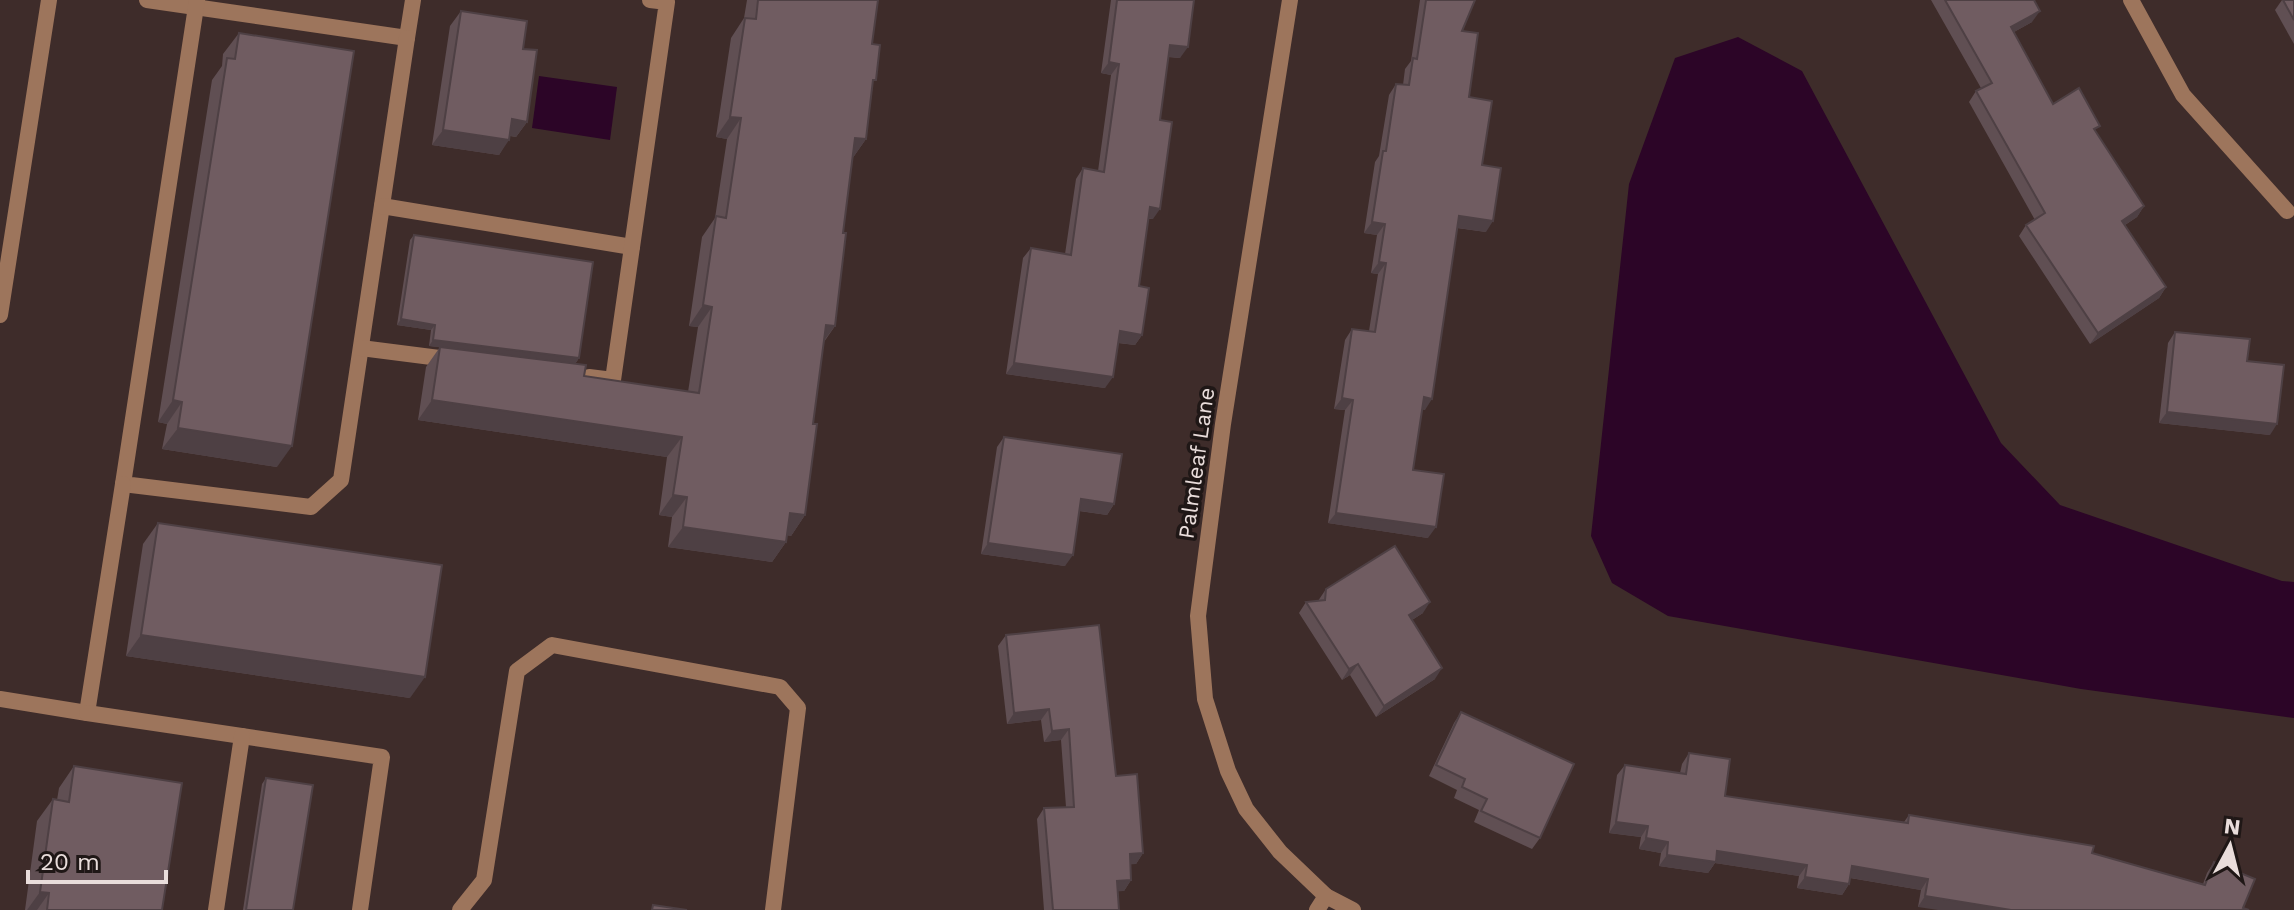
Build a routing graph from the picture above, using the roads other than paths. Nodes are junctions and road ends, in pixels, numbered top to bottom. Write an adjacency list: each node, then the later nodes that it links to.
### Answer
1 (49, 0): 12 (street)
2 (147, 0): 7 (street)
3 (413, 0): 8 (street)
4 (650, 0): 11 (street)
5 (1290, 0): 20 (street, Palmleaf Lane)
6 (2131, 0): 10 (street)
7 (197, 4): 8 (street); 16 (street)
8 (407, 38): 9 (street)
9 (382, 206): 11 (street); 13 (street)
10 (2287, 211)
11 (632, 247): 15 (street)
12 (0, 315)
13 (361, 348): 14 (street); 16 (street)
14 (471, 362)
15 (566, 374)
16 (123, 484): 18 (street)
17 (0, 699): 18 (street)
18 (87, 713): 19 (street)
19 (242, 736): 21 (street); 22 (street)
20 (1321, 903): 25 (street, Palmleaf Lane)
21 (216, 910)
22 (360, 910)
23 (460, 910): 24 (street)
24 (773, 910)
25 (1353, 910)

